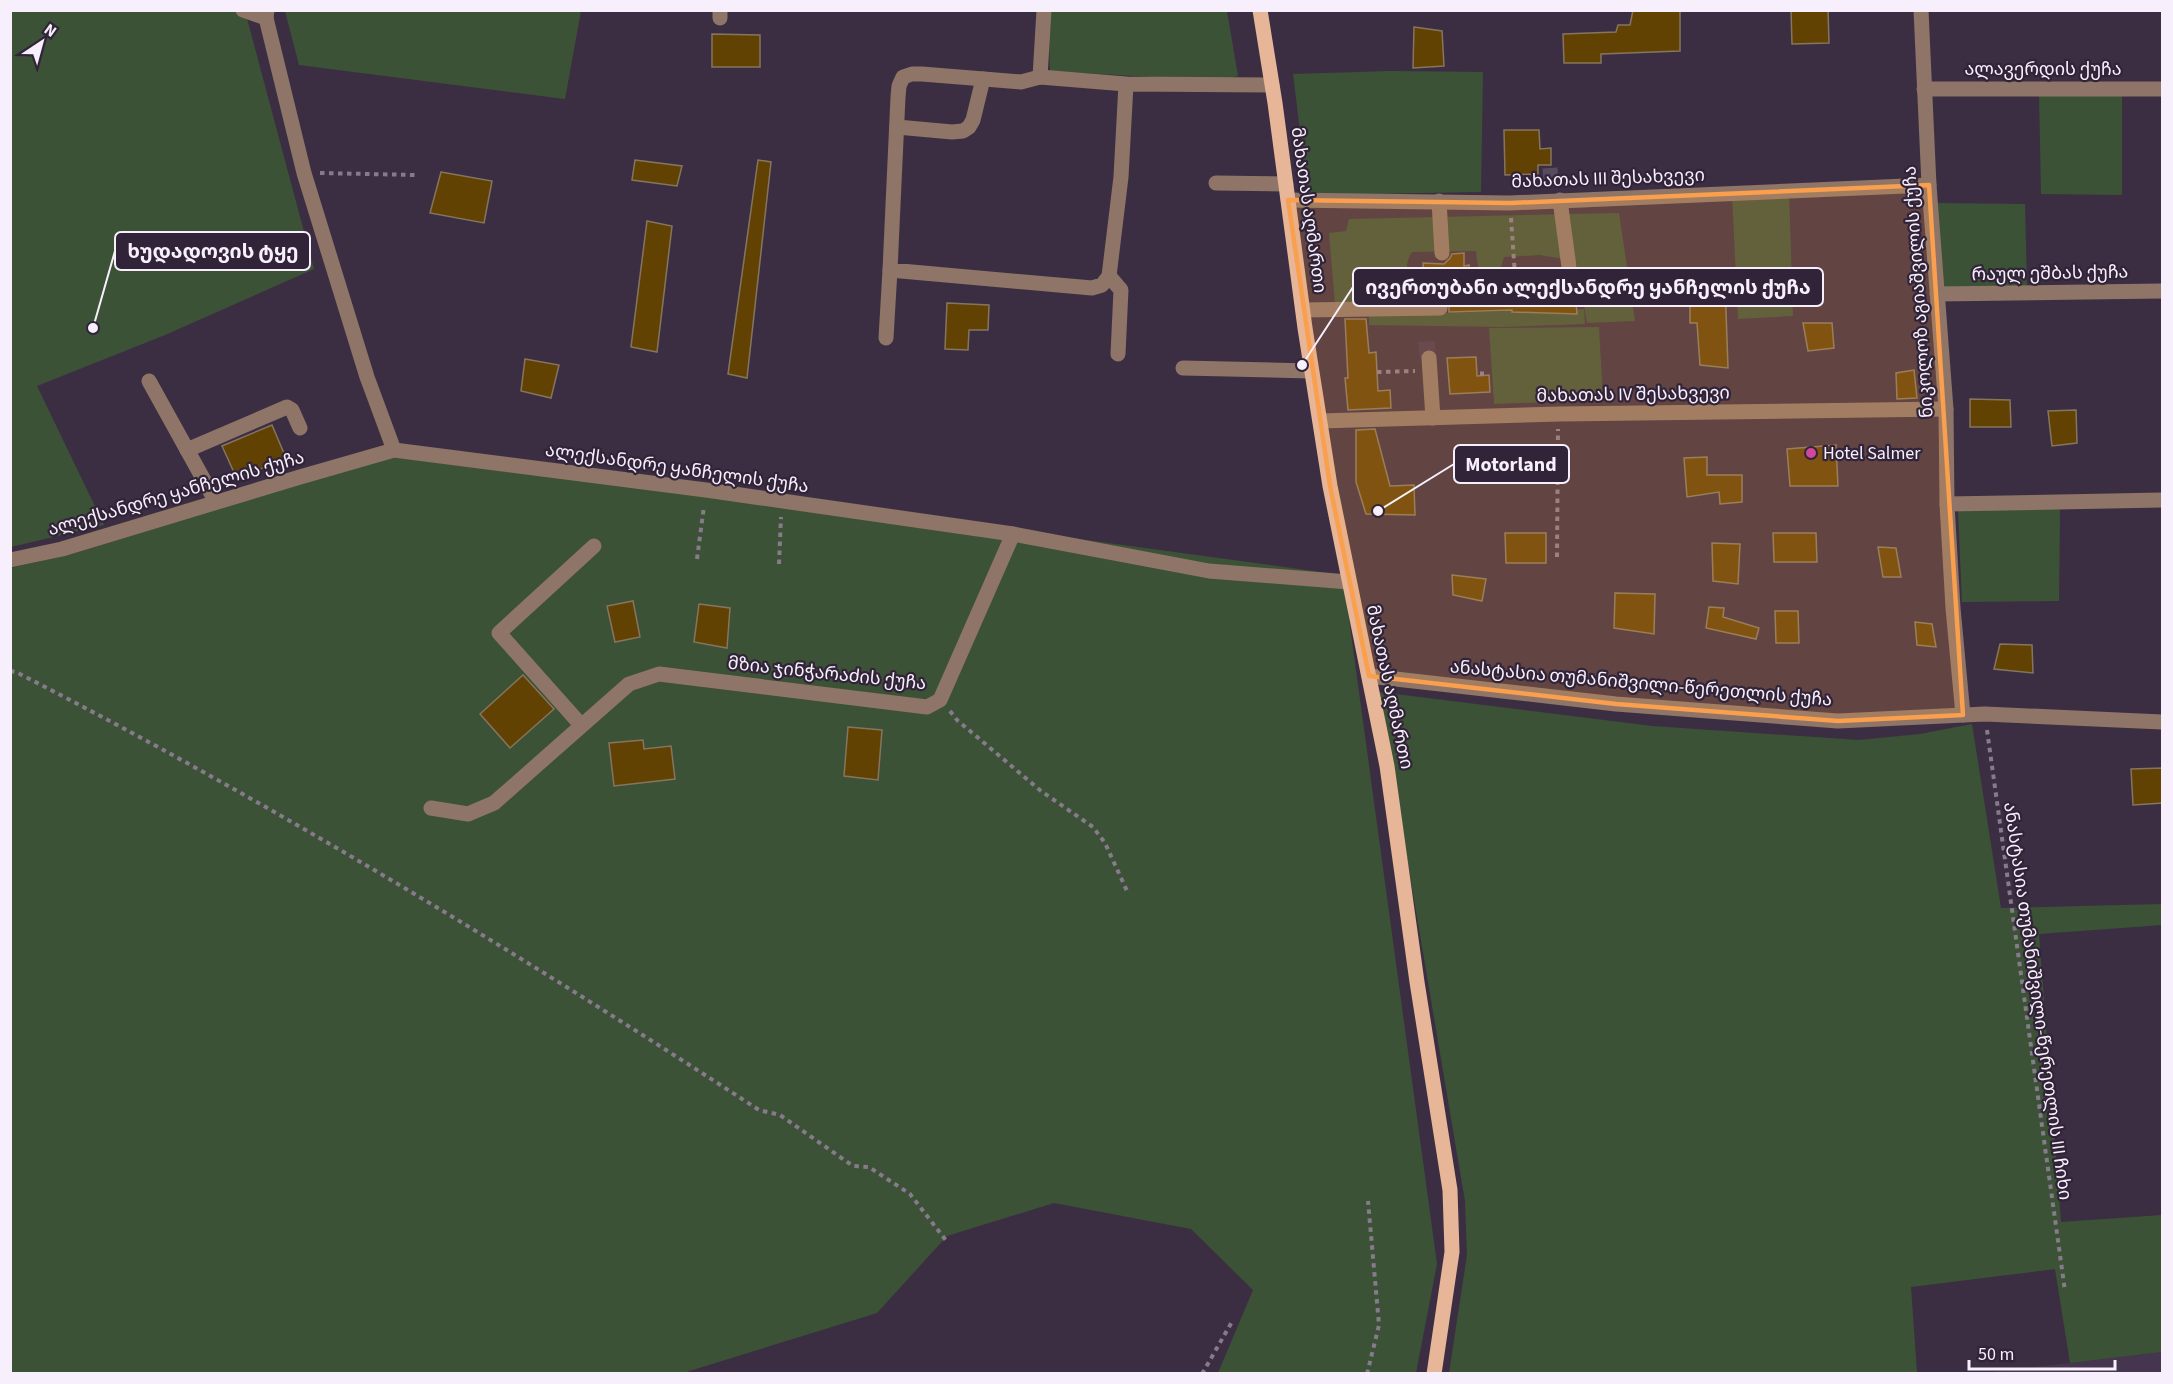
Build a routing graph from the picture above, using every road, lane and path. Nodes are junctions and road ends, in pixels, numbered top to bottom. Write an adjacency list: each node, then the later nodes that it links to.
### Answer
1 (243, 10): 5 (street)
2 (1044, 10): 6 (street)
3 (1260, 10): 9 (main road, მახათას აღმართი)
4 (1921, 10): 10 (street, ნიკოლოზ აგიაშვილის ქუჩა)
5 (266, 14): 13 (street)
6 (1040, 77): 7 (street); 8 (street)
7 (983, 79): 12 (street); 12 (street)
8 (1126, 84): 9 (street); 24 (street)
9 (1272, 85): 16 (main road, მახათას აღმართი)
10 (1924, 89): 11 (street, ალავერდის ქუჩა); 17 (street, ნიკოლოზ აგიაშვილის ქუჩა)
11 (2163, 89)
12 (897, 127): 23 (street)
13 (304, 173): 14 (path); 44 (street)
14 (415, 175)
15 (1215, 183): 16 (street)
16 (1286, 184): 19 (main road, მახათას აღმართი)
17 (1929, 185): 18 (street, მახათას III შესახვევი); 28 (street, ნიკოლოზ აგიაშვილის ქუჩა)
18 (1554, 196): 21 (street, მახათას III შესახვევი); 25 (street)
19 (1288, 200): 20 (street, მახათას III შესახვევი); 30 (main road, მახათას აღმართი)
20 (1439, 201): 21 (street, მახათას III შესახვევი); 22 (street)
21 (1510, 203): 26 (path)
22 (1442, 254)
23 (890, 270): 24 (street); 31 (street)
24 (1109, 276): 32 (street)
25 (1571, 282)
26 (1516, 290)
27 (2163, 291): 28 (street, რაულ ეშბას ქუჩა)
28 (1937, 294): 38 (street, ნიკოლოზ აგიაშვილის ქუჩა)
29 (1440, 308): 30 (street)
30 (1303, 310): 35 (main road, მახათას აღმართი)
31 (886, 338)
32 (1118, 354)
33 (1429, 364): 36 (path); 40 (street)
34 (1183, 368): 35 (street)
35 (1311, 371): 41 (main road, მახათას აღმართი)
36 (1377, 372)
37 (149, 381): 43 (street)
38 (1946, 408): 39 (street, მახათას IV შესახვევი); 49 (street, ნიკოლოზ აგიაშვილის ქუჩა)
39 (1559, 414): 40 (street, მახათას IV შესახვევი); 52 (path)
40 (1433, 418): 41 (street, მახათას IV შესახვევი)
41 (1320, 421): 56 (main road, მახათას აღმართი)
42 (300, 428): 43 (street)
43 (187, 450): 48 (street)
44 (394, 450): 45 (street, ალექსანდრე ყანჩელის ქუჩა); 48 (street, ალექსანდრე ყანჩელის ქუჩა)
45 (706, 490): 47 (street, ალექსანდრე ყანჩელის ქუჩა); 53 (path)
46 (2163, 500): 49 (street)
47 (782, 501): 50 (street, ალექსანდრე ყანჩელის ქუჩა); 55 (path)
48 (216, 502): 54 (street, ალექსანდრე ყანჩელის ქუჩა)
49 (1947, 504): 61 (street, ნიკოლოზ აგიაშვილის ქუჩა)
50 (1013, 534): 56 (street, ალექსანდრე ყანჩელის ქუჩა); 59 (street, მზია ჯინჭარაძის ქუჩა)
51 (594, 546): 63 (street)
52 (1557, 557)
53 (697, 559)
54 (10, 560)
55 (779, 564)
56 (1349, 582): 58 (main road, მახათას აღმართი)
57 (10, 671): 67 (path)
58 (1369, 676): 61 (street, ანასტასია თუმანიშვილი-წერეთლის ქუჩა); 72 (main road, მახათას აღმართი)
59 (940, 700): 63 (street, მზია ჯინჭარაძის ქუჩა); 65 (path)
60 (1985, 714): 61 (street, ანასტასია თუმანიშვილი-წერეთლის ქუჩა); 62 (street, ანასტასია თუმანიშვილი-წერეთლის ქუჩა); 68 (path, ანასტასია თუმანიშვილი-წერეთლის III ჩიხი)
61 (1963, 715)
62 (2163, 722)
63 (581, 724): 64 (street, მზია ჯინჭარაძის ქუჩა)
64 (431, 808)
65 (1127, 891)
66 (1368, 1201): 71 (path)
67 (948, 1243)
68 (2065, 1291)
69 (1233, 1320): 70 (path)
70 (1202, 1374)
71 (1367, 1374)
72 (1434, 1374)

